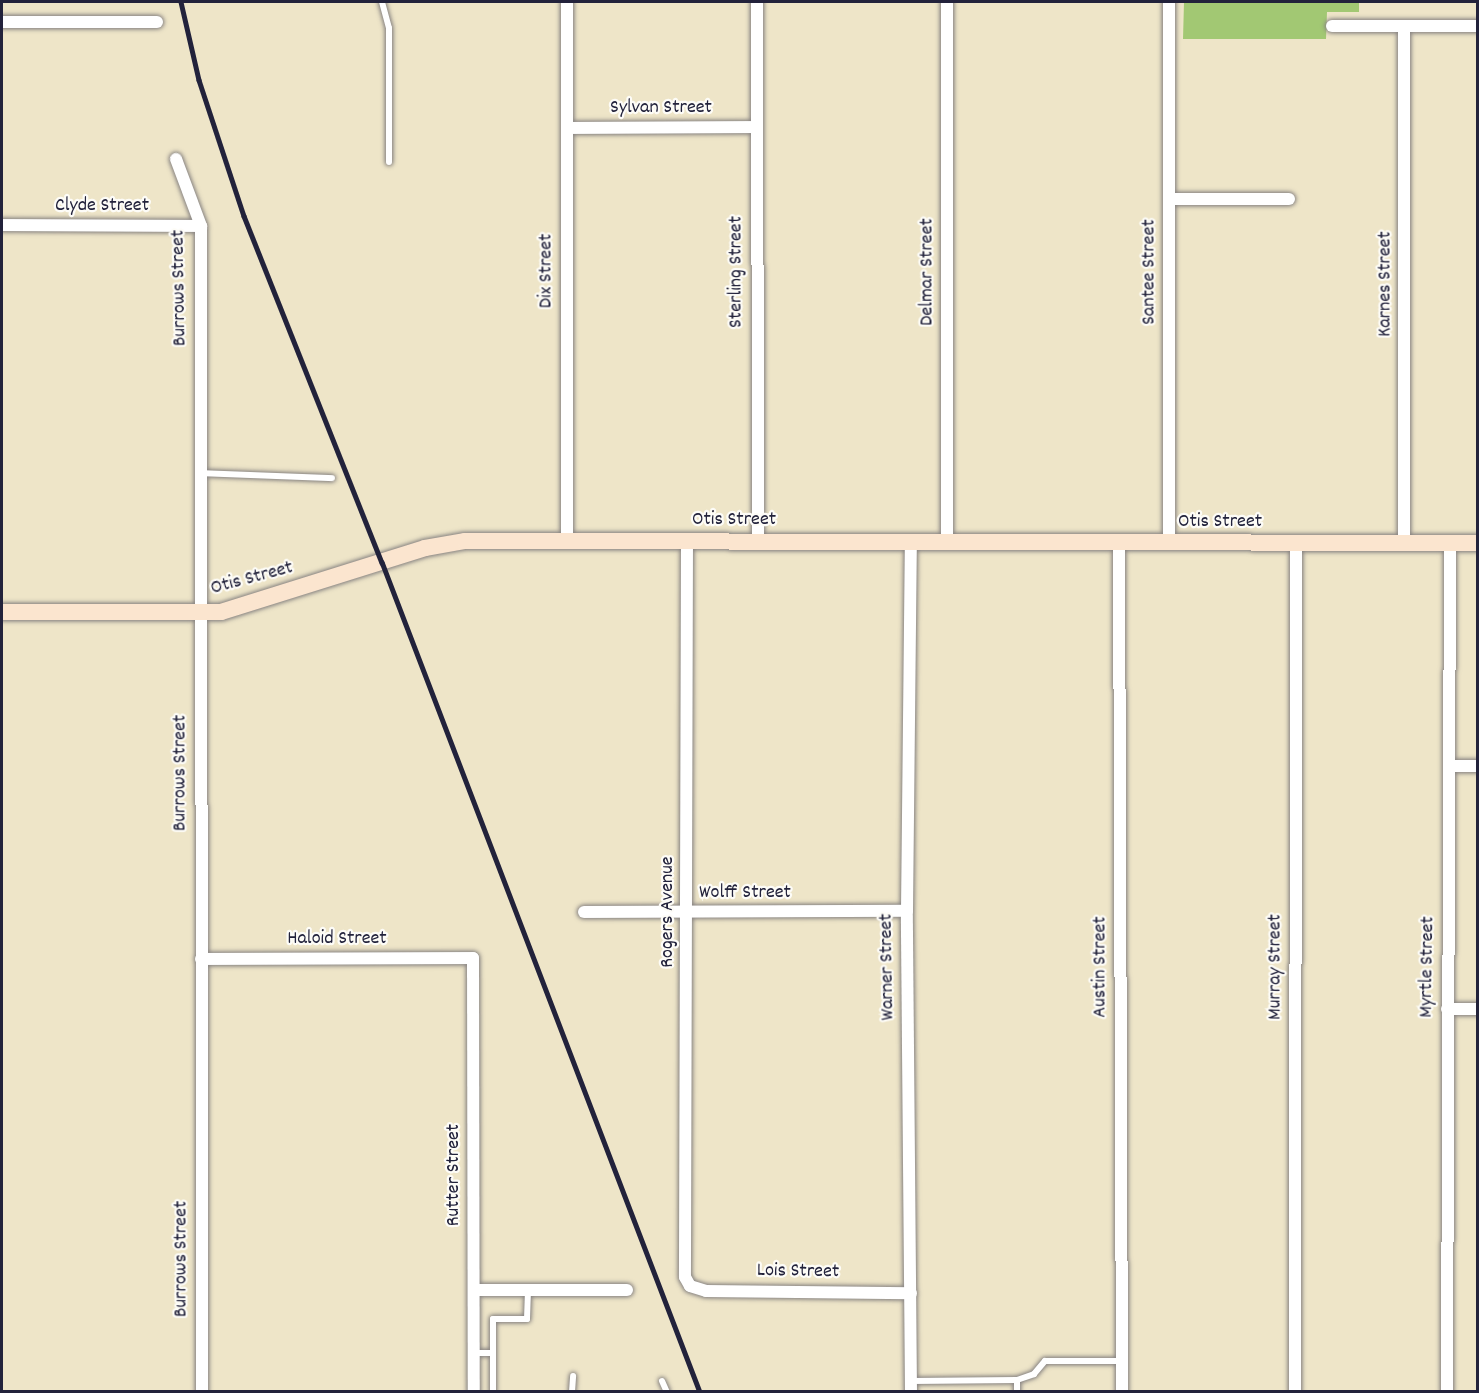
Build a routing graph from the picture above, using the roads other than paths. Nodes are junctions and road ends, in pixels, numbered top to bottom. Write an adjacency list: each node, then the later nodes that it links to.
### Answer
1 (382, 2): 14 (lane)
2 (567, 2): 12 (street, Dix Street)
3 (757, 2): 11 (street, Sterling Street)
4 (947, 2): 25 (street, Delmar Street)
5 (1169, 2): 15 (street, Santee Street)
6 (2, 22): 7 (street)
7 (157, 22)
8 (1332, 26): 9 (street)
9 (1404, 26): 10 (street); 29 (street, Karnes Street)
10 (1478, 26)
11 (756, 127): 12 (street, Sylvan Street); 23 (street, Sterling Street)
12 (567, 128): 21 (street, Dix Street)
13 (176, 159): 18 (street, Burrows Street)
14 (389, 162)
15 (1169, 199): 16 (street); 27 (street, Santee Street)
16 (1290, 199)
17 (2, 225): 18 (street, Clyde Street)
18 (201, 226): 19 (street, Burrows Street)
19 (200, 473): 20 (lane); 33 (street, Burrows Street)
20 (332, 478)
21 (567, 541): 22 (street, Otis Street); 33 (street, Otis Street)
22 (687, 541): 23 (street, Otis Street); 38 (street, Rogers Avenue)
23 (758, 542): 24 (street, Otis Street)
24 (911, 542): 25 (street, Otis Street); 36 (street, Warner Street)
25 (947, 542): 26 (street, Otis Street)
26 (1119, 542): 27 (street, Otis Street); 50 (street, Austin Street)
27 (1169, 543): 28 (street, Otis Street)
28 (1296, 543): 29 (street, Otis Street); 62 (street, Murray Street)
29 (1404, 543): 30 (street, Otis Street)
30 (1450, 543): 31 (street, Otis Street); 34 (street, Myrtle Street)
31 (1478, 543)
32 (2, 612): 33 (street, Otis Street)
33 (199, 612): 40 (street, Burrows Street)
34 (1449, 766): 35 (street); 41 (street, Myrtle Street)
35 (1478, 766)
36 (907, 911): 38 (street, Wolff Street); 47 (street, Warner Street)
37 (584, 912): 38 (street, Wolff Street)
38 (688, 912): 43 (street, Rogers Avenue)
39 (473, 958): 40 (street, Haloid Street); 44 (street, Rutter Street)
40 (201, 959): 55 (street, Burrows Street)
41 (1447, 1009): 42 (street); 63 (street, Myrtle Street)
42 (1478, 1009)
43 (687, 1282): 47 (street, Lois Street)
44 (474, 1290): 45 (street); 48 (street, Rutter Street)
45 (528, 1290): 46 (street); 49 (lane)
46 (627, 1290)
47 (911, 1293): 54 (street, Warner Street)
48 (474, 1353): 49 (lane); 56 (street, Rutter Street)
49 (493, 1353): 57 (lane)
50 (1122, 1361): 52 (lane); 61 (street, Austin Street)
51 (573, 1376): 58 (lane)
52 (1017, 1380): 54 (lane); 60 (lane)
53 (662, 1381): 59 (lane)
54 (911, 1386)
55 (202, 1392)
56 (474, 1392)
57 (493, 1392)
58 (572, 1392)
59 (667, 1392)
60 (1017, 1392)
61 (1122, 1392)
62 (1295, 1392)
63 (1447, 1392)

